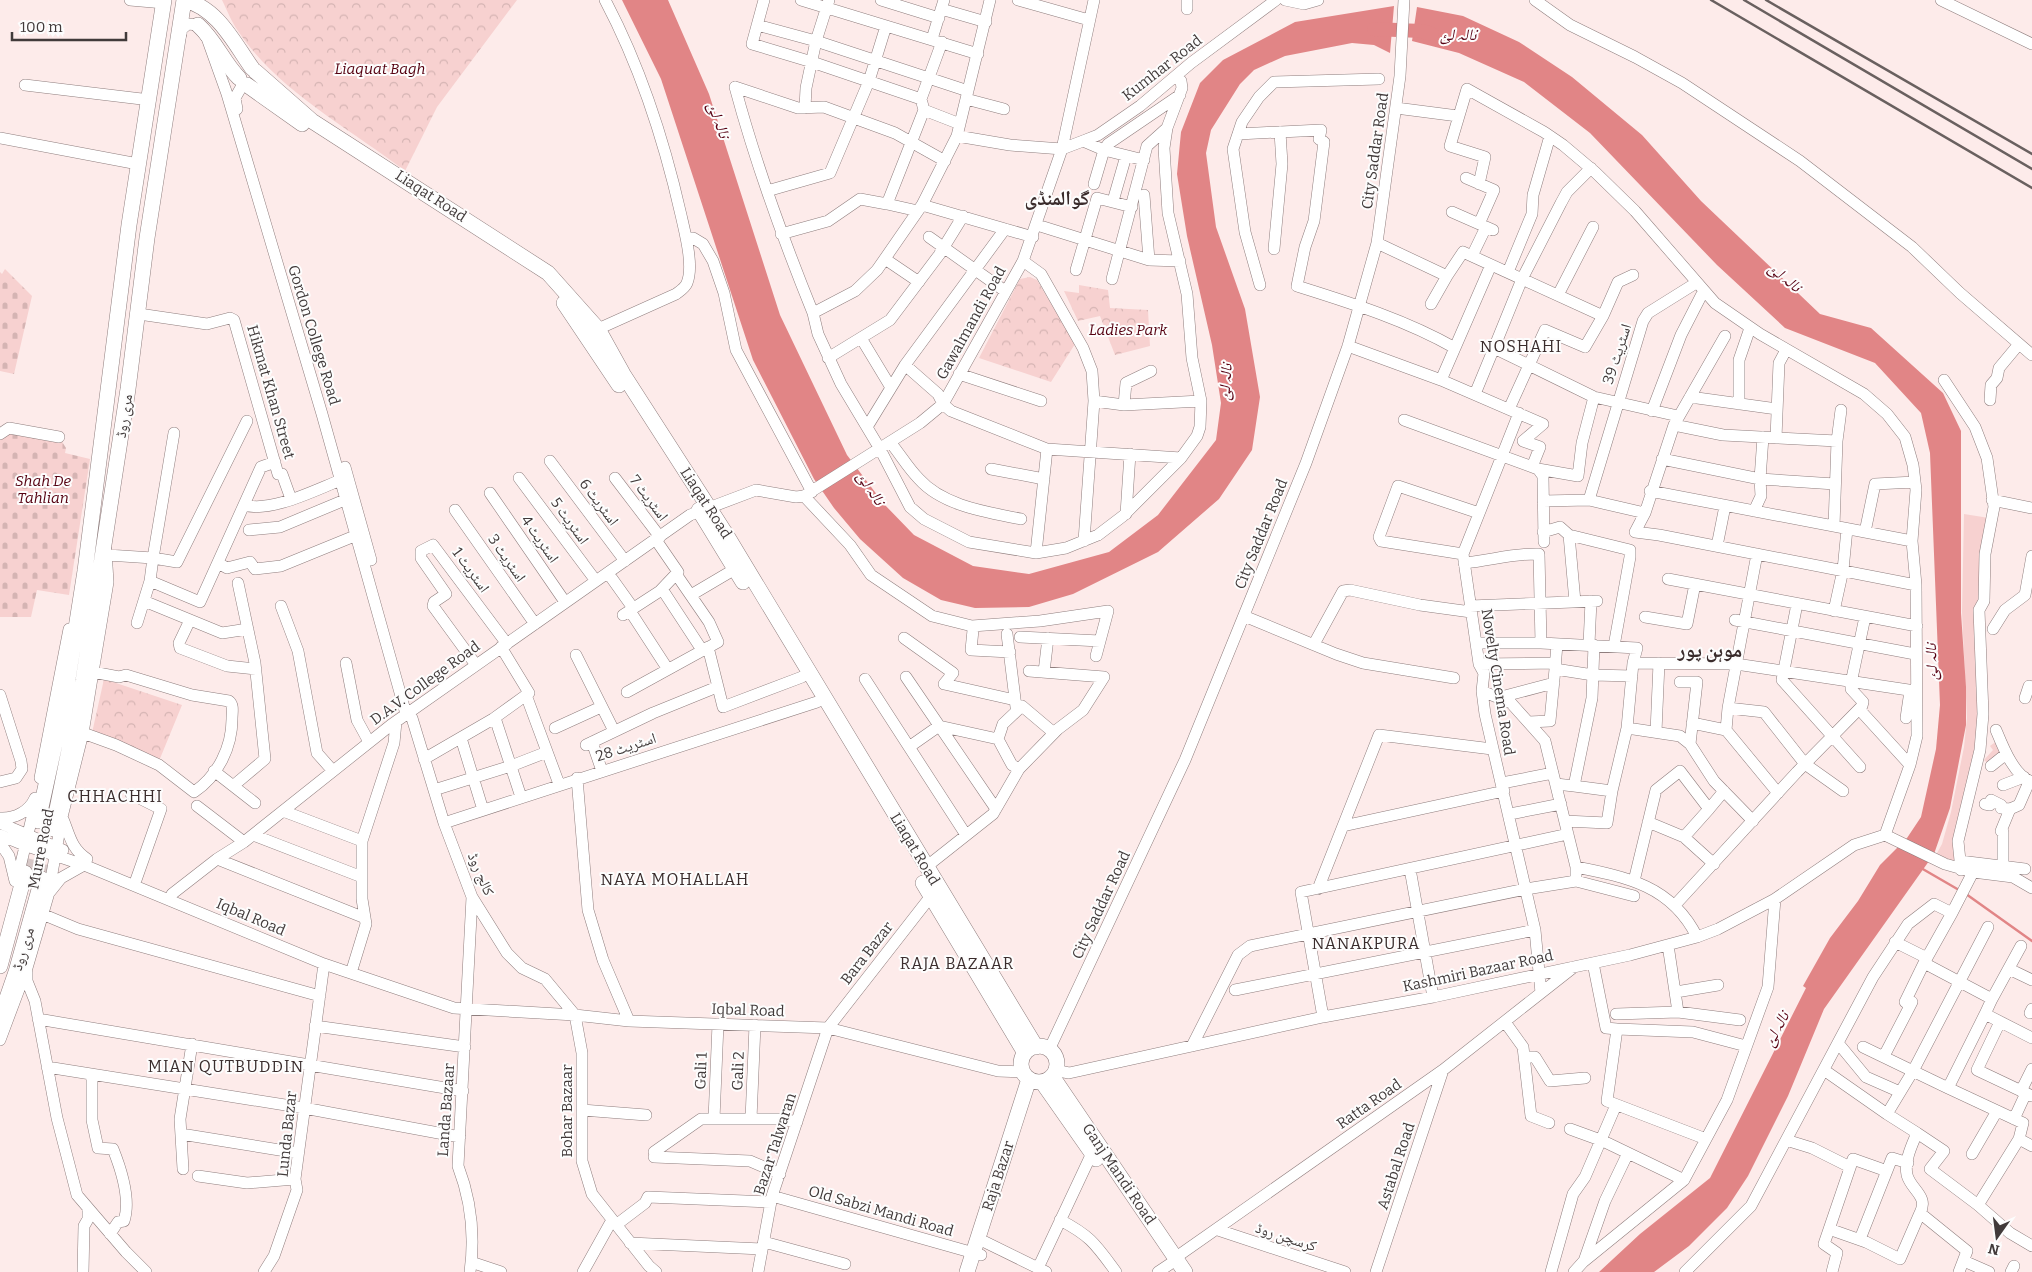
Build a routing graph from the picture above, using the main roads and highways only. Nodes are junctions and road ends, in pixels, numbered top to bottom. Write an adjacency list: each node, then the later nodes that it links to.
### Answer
1 (184, 0): 5 (main road, Liaqat Road); 9 (main road, مری روڈ)
2 (209, 0): 5 (main road)
3 (164, 1): 8 (main road, مری روڈ)
4 (198, 26): 7 (main road, Liaqat Road)
5 (231, 35): 6 (main road, Liaqat Road)
6 (254, 70): 7 (main road); 10 (main road, Liaqat Road)
7 (242, 82): 10 (main road, Liaqat Road)
8 (108, 386): 9 (main road); 11 (main road, مری روڈ)
9 (128, 389): 12 (main road, مری روڈ)
10 (705, 510): 17 (main road, Liaqat Road); 17 (main road, Liaqat Road)
11 (38, 821)
12 (53, 829)
13 (20, 879): 15 (main road, مری روڈ)
14 (42, 879): 16 (main road, مری روڈ)
15 (0, 966)
16 (0, 1018)
17 (1037, 1050): 18 (main road); 18 (main road)
18 (1039, 1077): 19 (main road); 20 (main road, Ganj Mandi Road); 20 (main road, Ganj Mandi Road)
19 (980, 1250): 21 (main road); 22 (main road)
20 (1170, 1266): 23 (main road, Ganj Mandi Road)
21 (967, 1272)
22 (975, 1272)
23 (1185, 1272)

